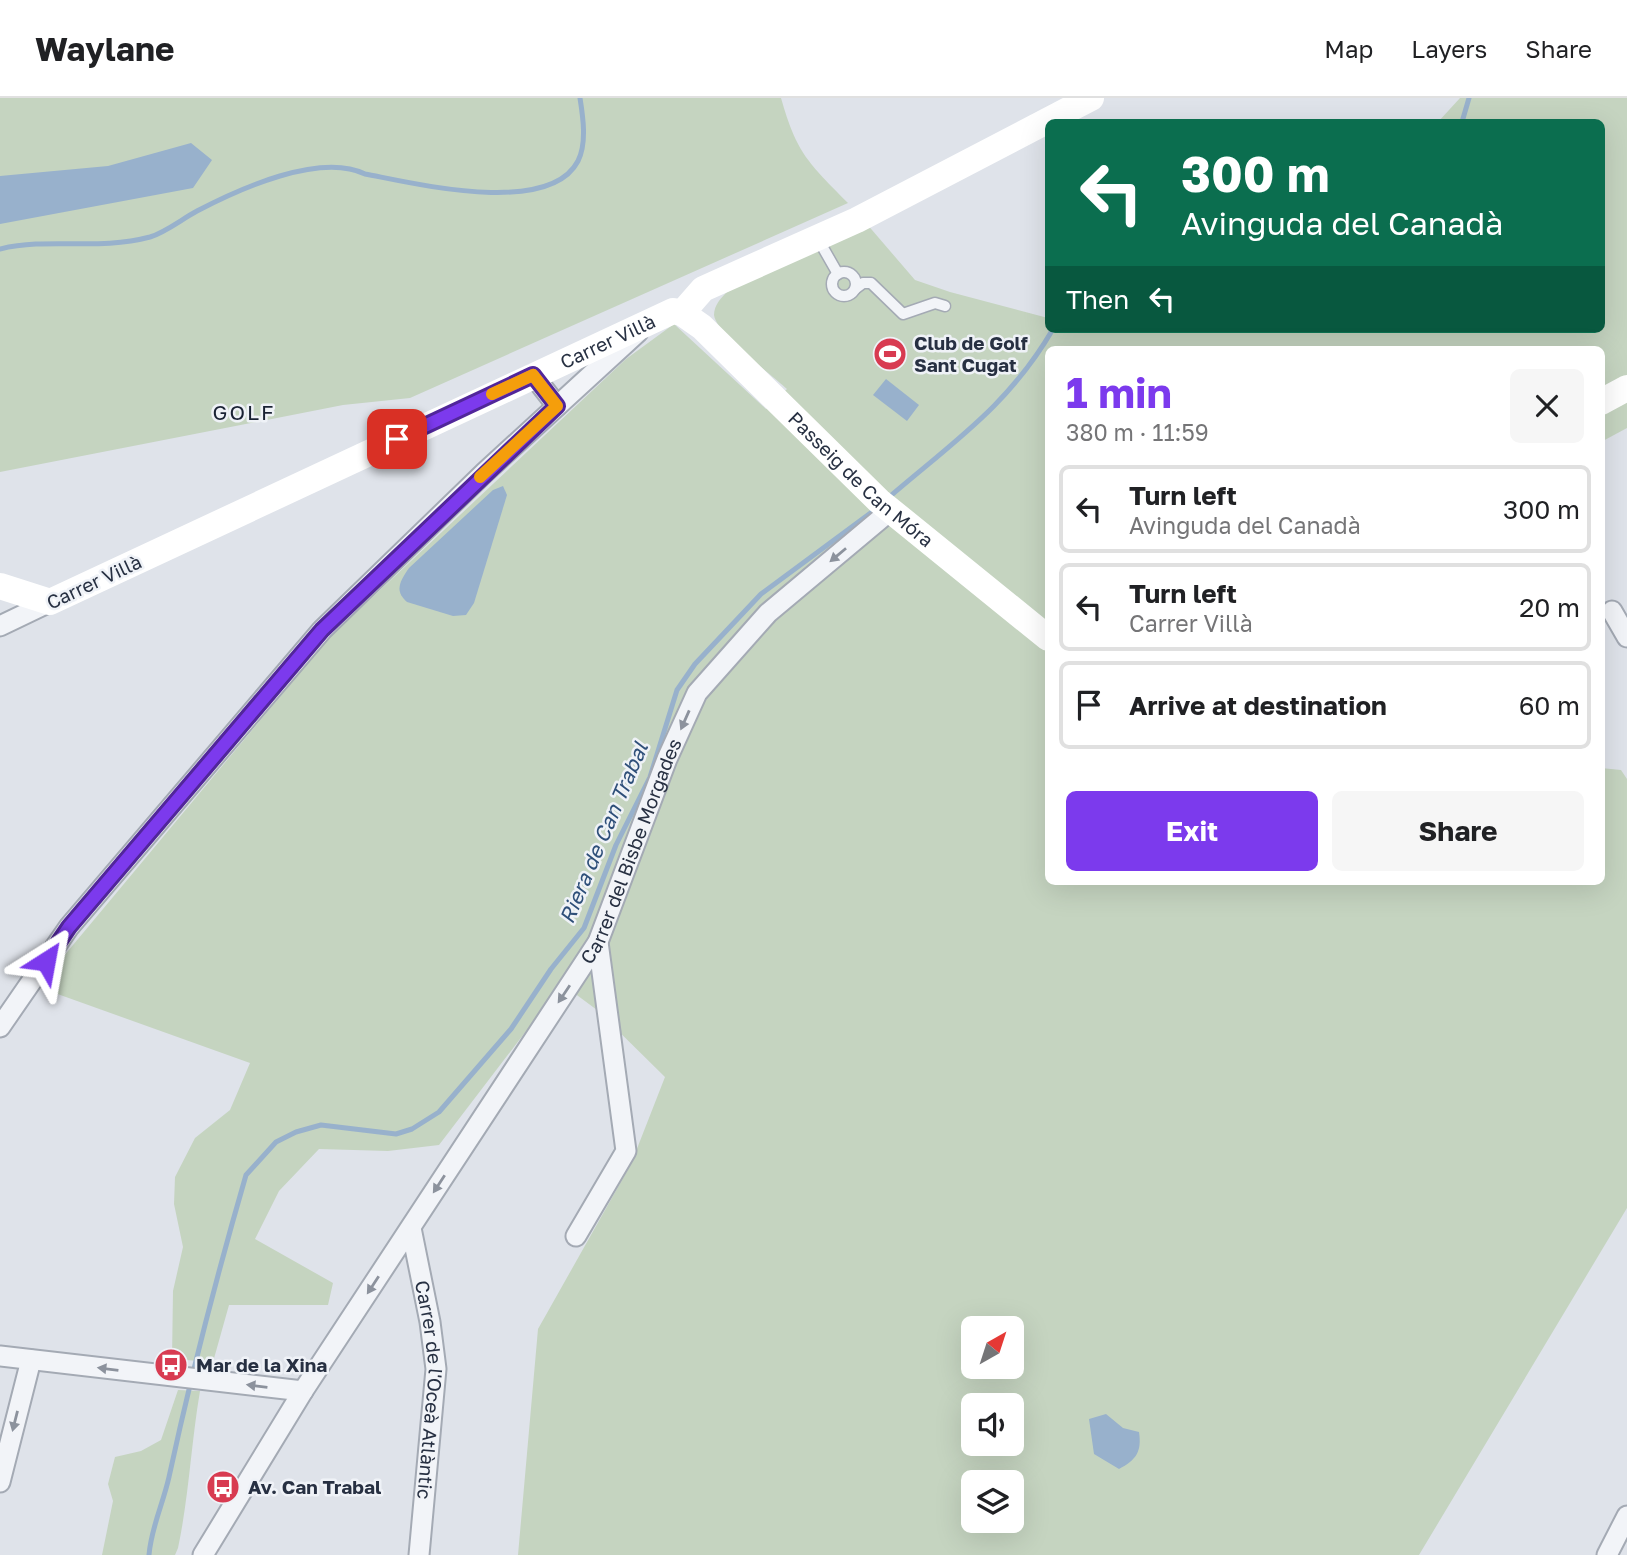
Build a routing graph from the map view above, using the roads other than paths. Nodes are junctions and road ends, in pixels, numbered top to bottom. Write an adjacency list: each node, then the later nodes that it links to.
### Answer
1 (1091, 98): 2 (street, Carrer Villà)
2 (1050, 119)
3 (1045, 122): 4 (street, Carrer Villà)
4 (817, 239): 5 (lane); 8 (street, Carrer Villà)
5 (838, 274): 6 (lane); 6 (lane)
6 (855, 289): 7 (lane)
7 (945, 306)
8 (681, 313): 9 (street, Carrer Villà); 14 (street, Passeig de Can Móra)
9 (652, 319): 10 (street, Carrer Villà); 13 (street)
10 (533, 375): 13 (street); 16 (street, Carrer Villà)
11 (1627, 388): 12 (street)
12 (1605, 400)
13 (557, 406): 22 (street)
14 (886, 507): 19 (street, Passeig de Can Móra); 21 (street, Carrer del Bisbe Morgades, one-way to 21)
15 (0, 586): 16 (street)
16 (50, 603): 18 (street, Carrer Villà)
17 (1612, 611): 20 (street)
18 (0, 626)
19 (1045, 636)
20 (1627, 636)
21 (598, 942): 23 (street, Carrer del Bisbe Morgades, one-way to 23); 24 (street)
22 (0, 1027)
23 (411, 1228): 27 (street, Carrer del Bisbe Morgades, one-way to 27); 31 (street, Carrer de l'Oceà Atlàntic)
24 (576, 1236)
25 (0, 1356): 26 (street)
26 (31, 1360): 27 (street, one-way to 26); 28 (street, one-way to 28)
27 (303, 1391): 30 (street, Carrer del Bisbe Morgades)
28 (0, 1482)
29 (1627, 1516): 32 (street)
30 (203, 1555)
31 (419, 1555)
32 (1607, 1555)

